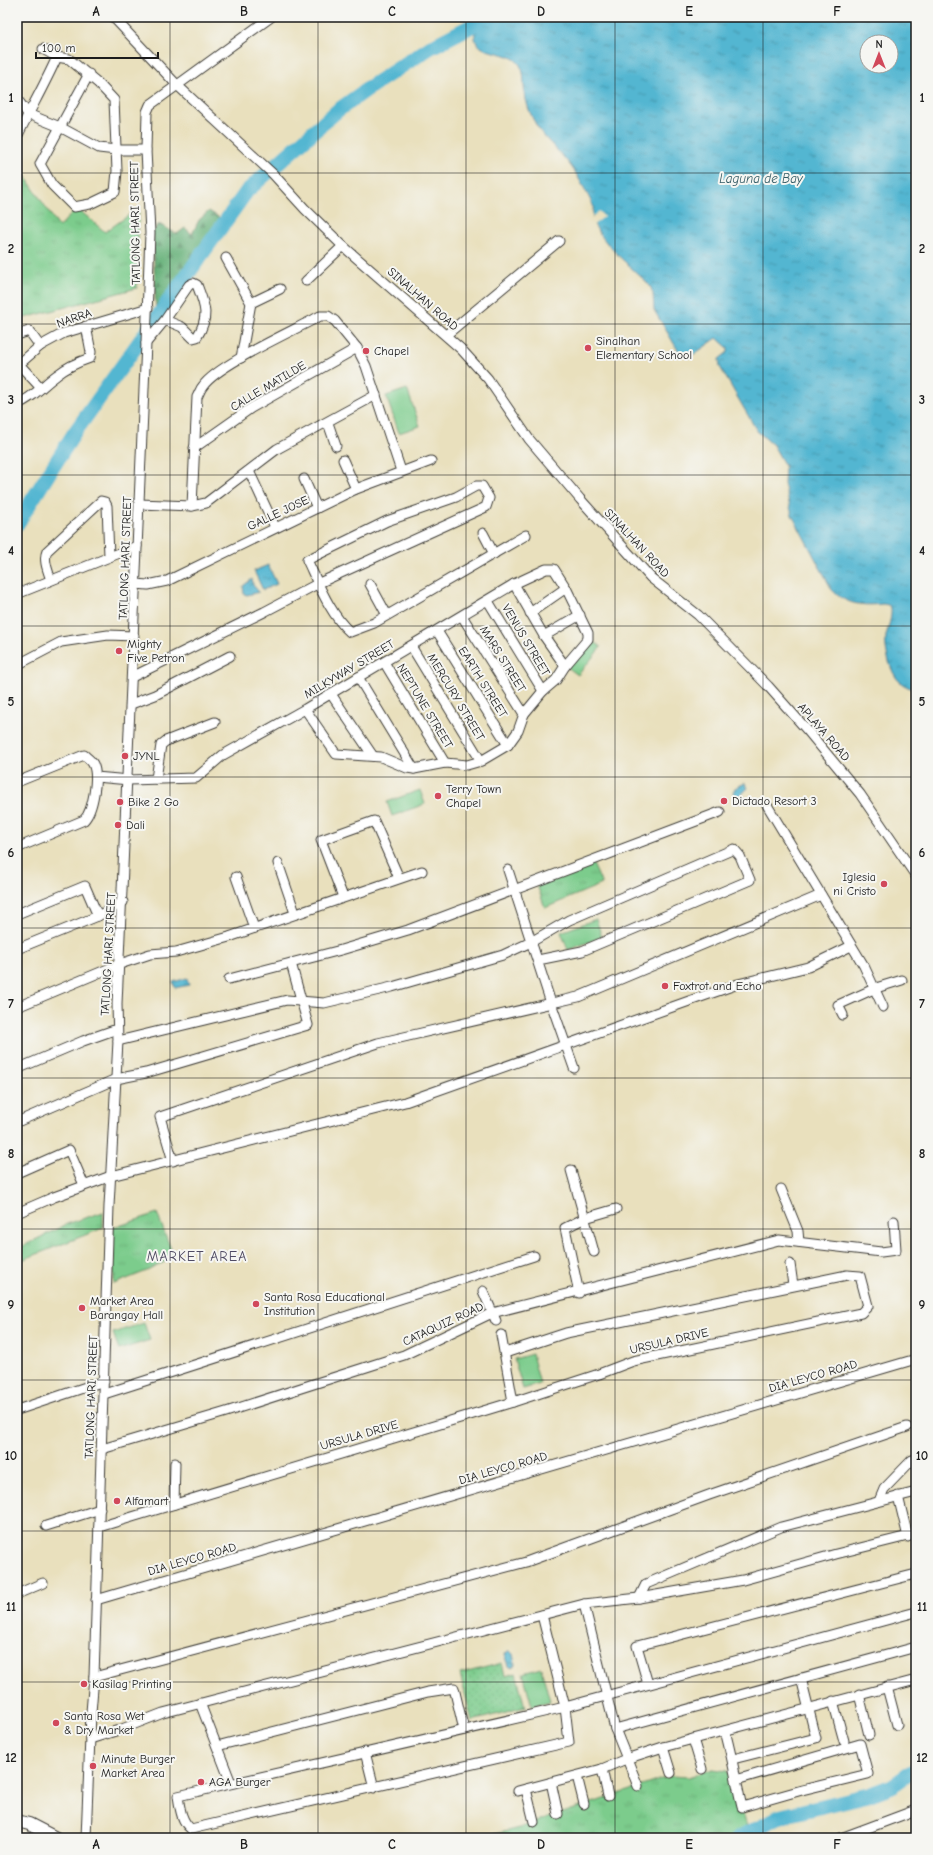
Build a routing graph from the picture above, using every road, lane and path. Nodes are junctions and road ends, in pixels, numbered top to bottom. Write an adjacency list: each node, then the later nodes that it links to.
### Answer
1 (114, 17): 6 (street, SINALHAN ROAD)
2 (272, 17): 6 (street, TATLONG HARI STREET)
3 (43, 49): 4 (street)
4 (57, 57): 5 (street); 8 (street)
5 (88, 74): 9 (street); 11 (street)
6 (177, 85): 12 (street, TATLONG HARI STREET); 14 (street, SINALHAN ROAD)
7 (17, 99): 8 (street)
8 (28, 114): 9 (street); 10 (street)
9 (60, 127): 11 (street); 11 (street)
10 (17, 137)
11 (116, 150): 12 (street)
12 (146, 150): 19 (street, TATLONG HARI STREET)
13 (559, 241): 23 (street)
14 (343, 246): 16 (street); 23 (street, SINALHAN ROAD)
15 (226, 258): 18 (street)
16 (306, 281)
17 (280, 289): 18 (street)
18 (251, 304): 27 (street)
19 (147, 312): 21 (street, NARRA); 24 (street, TATLONG HARI STREET)
20 (166, 320): 20 (street); 24 (street)
21 (86, 326): 25 (street, NARRA); 29 (street)
22 (17, 335): 25 (street)
23 (446, 335): 61 (street, SINALHAN ROAD)
24 (147, 339): 41 (street, TATLONG HARI STREET)
25 (40, 346): 28 (street, NARRA)
26 (357, 348): 27 (street); 30 (street); 34 (street, CALLE MATILDE)
27 (241, 358): 34 (street)
28 (18, 364): 29 (street)
29 (41, 388): 31 (street)
30 (376, 395): 32 (street); 38 (street)
31 (17, 404)
32 (328, 423): 33 (street); 37 (street)
33 (336, 446)
34 (194, 448): 42 (street)
35 (343, 460): 40 (street)
36 (431, 461): 38 (street, GALLE JOSE)
37 (249, 471): 42 (street); 44 (street)
38 (401, 471): 40 (street, GALLE JOSE)
39 (304, 479): 43 (street)
40 (356, 490): 43 (street, GALLE JOSE)
41 (139, 504): 42 (street); 47 (street, TATLONG HARI STREET)
42 (192, 506)
43 (317, 508): 44 (street, GALLE JOSE)
44 (275, 528): 52 (street, GALLE JOSE)
45 (483, 533): 48 (street)
46 (526, 535): 48 (street)
47 (137, 546): 49 (street); 52 (street, TATLONG HARI STREET)
48 (494, 554): 59 (street)
49 (109, 556): 50 (street); 50 (street)
50 (51, 580): 56 (street)
51 (318, 583): 51 (street); 59 (street); 71 (street)
52 (135, 584): 64 (street, TATLONG HARI STREET)
53 (370, 584): 59 (street)
54 (514, 584): 55 (street, MILKYWAY STREET); 57 (street, MILKYWAY STREET); 58 (street)
55 (566, 588): 58 (street); 60 (street)
56 (17, 594)
57 (488, 601): 62 (street, MILKYWAY STREET); 73 (street, VENUS STREET)
58 (530, 613): 65 (street)
59 (387, 615)
60 (580, 615): 65 (street); 70 (street)
61 (698, 615): 94 (street, APLAYA ROAD)
62 (462, 616): 63 (street, MILKYWAY STREET); 77 (street, MARS STREET)
63 (437, 631): 66 (street, MILKYWAY STREET); 79 (street, EARTH STREET)
64 (134, 636): 69 (street); 71 (street, TATLONG HARI STREET)
65 (544, 636): 70 (street)
66 (411, 646): 68 (street, MILKYWAY STREET); 81 (street, MERCURY STREET)
67 (230, 656): 75 (street)
68 (384, 662): 72 (street, MILKYWAY STREET); 82 (street, NEPTUNE STREET)
69 (17, 665)
70 (565, 666): 73 (street)
71 (132, 677): 75 (street, TATLONG HARI STREET)
72 (358, 677): 74 (street, MILKYWAY STREET); 83 (street)
73 (543, 691): 77 (street)
74 (332, 694): 76 (street, MILKYWAY STREET); 80 (street)
75 (131, 704): 86 (street, TATLONG HARI STREET)
76 (305, 709): 80 (street); 85 (street, MILKYWAY STREET)
77 (524, 714): 79 (street)
78 (215, 722): 85 (street)
79 (508, 745): 81 (street)
80 (373, 756): 83 (street)
81 (481, 761): 82 (street)
82 (445, 763): 83 (street)
83 (414, 769)
84 (96, 777): 86 (street, MILKYWAY STREET); 87 (street); 90 (street)
85 (156, 779): 86 (street, MILKYWAY STREET)
86 (129, 780): 100 (street, TATLONG HARI STREET)
87 (17, 782)
88 (767, 805): 98 (street)
89 (720, 812): 97 (street)
90 (17, 848)
91 (278, 863): 102 (street)
92 (508, 870): 97 (street)
93 (422, 871): 96 (street)
94 (916, 876)
95 (236, 877): 104 (street)
96 (399, 878): 99 (street); 99 (street)
97 (515, 890): 105 (street); 109 (street)
98 (821, 896): 106 (street); 115 (street)
99 (343, 897): 102 (street)
100 (123, 902): 103 (street); 110 (street, TATLONG HARI STREET)
101 (17, 914): 103 (street)
102 (295, 914): 104 (street)
103 (98, 916): 107 (street)
104 (254, 928): 110 (street)
105 (531, 942): 108 (street); 108 (street); 114 (street)
106 (851, 946): 113 (street); 121 (street)
107 (17, 949)
108 (538, 960): 115 (street)
109 (291, 963): 111 (street); 114 (street)
110 (120, 964): 116 (street); 119 (street, TATLONG HARI STREET)
111 (229, 979)
112 (902, 980): 113 (street)
113 (876, 988): 117 (street); 118 (street)
114 (301, 1000): 120 (street); 124 (street)
115 (551, 1003): 121 (street); 126 (street)
116 (17, 1007)
117 (883, 1007)
118 (843, 1015)
119 (117, 1029): 120 (street, TATLONG HARI STREET); 123 (street)
120 (118, 1041): 124 (street, TATLONG HARI STREET)
121 (566, 1045): 122 (street); 126 (street)
122 (574, 1068)
123 (17, 1069)
124 (116, 1079): 125 (street); 129 (street, TATLONG HARI STREET)
125 (17, 1122)
126 (173, 1161): 129 (street)
127 (571, 1170): 134 (street)
128 (17, 1173): 130 (street)
129 (111, 1176): 130 (street); 147 (street, TATLONG HARI STREET)
130 (84, 1185): 133 (street)
131 (782, 1188): 136 (street)
132 (616, 1209): 134 (street)
133 (17, 1213)
134 (585, 1218): 137 (street); 142 (street)
135 (894, 1221): 136 (street, CATAQUIZ ROAD)
136 (799, 1242): 142 (street, CATAQUIZ ROAD)
137 (594, 1252)
138 (534, 1256): 140 (street)
139 (790, 1264): 141 (street)
140 (480, 1283): 143 (street); 148 (street)
141 (793, 1285): 145 (street, URSULA DRIVE); 149 (street, URSULA DRIVE)
142 (579, 1293): 143 (street, CATAQUIZ ROAD)
143 (494, 1317): 152 (street, CATAQUIZ ROAD)
144 (501, 1335): 145 (street)
145 (505, 1353): 149 (street)
146 (916, 1359): 167 (street, DIA LEYCO ROAD)
147 (104, 1381): 148 (street, TATLONG HARI STREET); 150 (street)
148 (104, 1394): 152 (street, TATLONG HARI STREET)
149 (513, 1402): 158 (street, URSULA DRIVE)
150 (17, 1410)
151 (907, 1427): 172 (street)
152 (102, 1449): 159 (street, TATLONG HARI STREET)
153 (916, 1459): 157 (street)
154 (175, 1463): 158 (street)
155 (916, 1492): 156 (street)
156 (898, 1496): 157 (street); 162 (street)
157 (878, 1501): 166 (street)
158 (174, 1504): 161 (street, URSULA DRIVE)
159 (100, 1509): 160 (street); 161 (street, TATLONG HARI STREET)
160 (46, 1526)
161 (99, 1527): 167 (street, TATLONG HARI STREET)
162 (912, 1535): 166 (street)
163 (916, 1574): 175 (street)
164 (43, 1583): 165 (street)
165 (17, 1594)
166 (639, 1598): 168 (street)
167 (96, 1600): 172 (street, TATLONG HARI STREET)
168 (584, 1604): 170 (street); 178 (street)
169 (916, 1612): 175 (street)
170 (542, 1615): 180 (street); 181 (street)
171 (916, 1647): 173 (street)
172 (94, 1677): 188 (street, TATLONG HARI STREET)
173 (801, 1678): 182 (street); 184 (street)
174 (916, 1680): 176 (street)
175 (648, 1684): 178 (street)
176 (887, 1687): 177 (street); 183 (street)
177 (859, 1694): 179 (street); 187 (street)
178 (606, 1696): 181 (street); 184 (street)
179 (834, 1701): 182 (street); 190 (street)
180 (200, 1703): 188 (street); 191 (street)
181 (565, 1707): 185 (street); 204 (street)
182 (809, 1708): 186 (street); 195 (street)
183 (897, 1725)
184 (615, 1728): 194 (street)
185 (464, 1730): 191 (street); 193 (street)
186 (725, 1731): 189 (street); 195 (street)
187 (869, 1735)
188 (90, 1739): 212 (street, TATLONG HARI STREET)
189 (693, 1739): 192 (street); 197 (street)
190 (844, 1741)
191 (217, 1746): 202 (street)
192 (663, 1747): 194 (street); 198 (street)
193 (365, 1752): 202 (street); 204 (street)
194 (626, 1759): 196 (street); 203 (street)
195 (733, 1759): 200 (street)
196 (602, 1769): 199 (street); 205 (street)
197 (702, 1769)
198 (671, 1773)
199 (577, 1776): 201 (street); 206 (street)
200 (736, 1780): 200 (street)
201 (551, 1782): 208 (street); 210 (street)
202 (230, 1783): 204 (street)
203 (638, 1786)
204 (374, 1788)
205 (608, 1796)
206 (584, 1804)
207 (916, 1810): 213 (street)
208 (558, 1814)
209 (18, 1821): 211 (main road)
210 (534, 1822)
211 (56, 1838)
212 (86, 1838)
213 (841, 1838)

